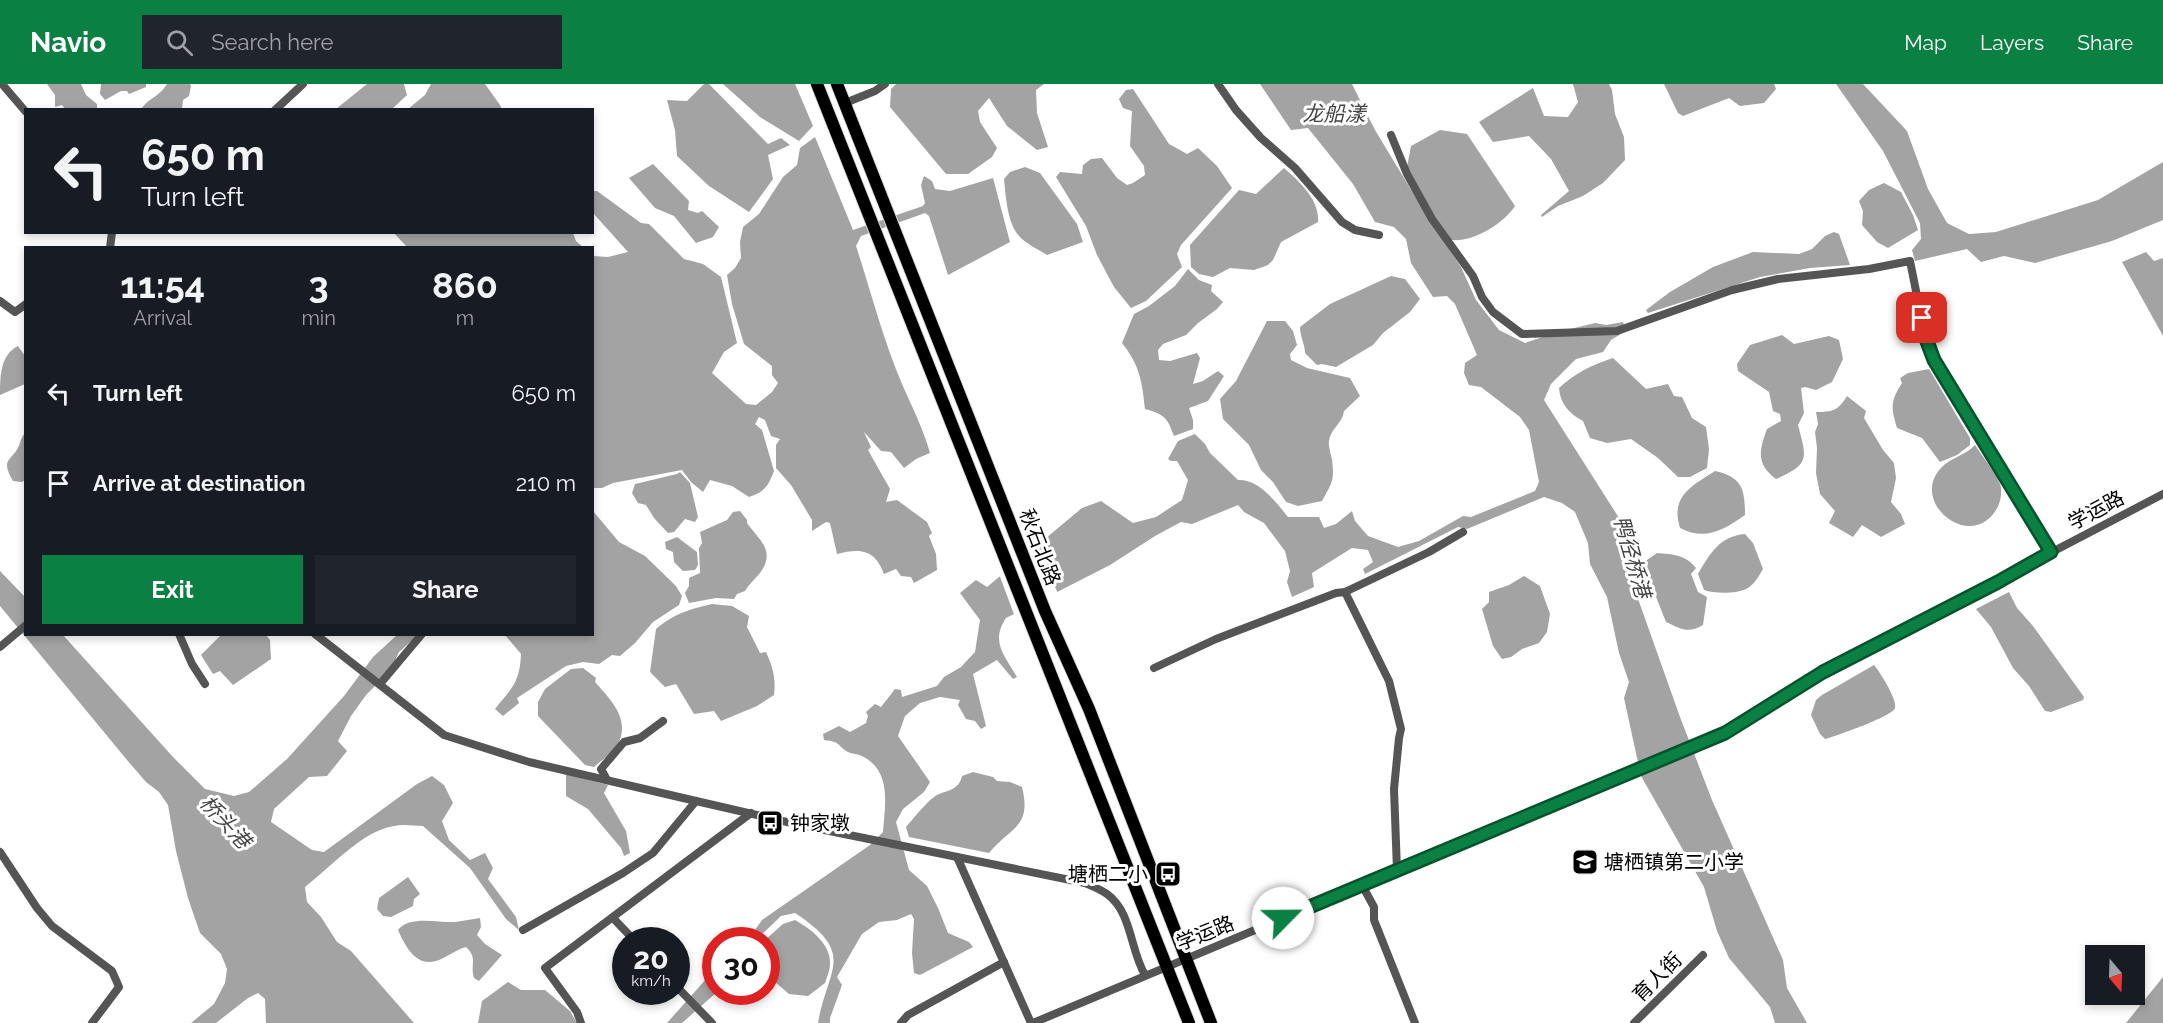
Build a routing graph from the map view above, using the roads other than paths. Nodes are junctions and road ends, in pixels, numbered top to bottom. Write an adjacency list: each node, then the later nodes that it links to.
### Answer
1 (2, 84): 9 (street)
2 (303, 84): 8 (street)
3 (817, 84): 42 (main road, 秋石北路)
4 (837, 84): 7 (main road, 秋石北路)
5 (885, 84): 7 (street)
6 (1218, 84): 11 (street)
7 (845, 104): 40 (main road, 秋石北路)
8 (277, 108)
9 (24, 110)
10 (1391, 135): 16 (street)
11 (1379, 236)
12 (0, 301): 13 (street)
13 (24, 305)
14 (2163, 494): 16 (street, 学运路)
15 (1463, 532): 17 (street)
16 (2051, 552): 34 (street, 学运路)
17 (1345, 592): 25 (street); 34 (street)
18 (24, 627): 24 (street)
19 (180, 636): 26 (street)
20 (317, 636): 23 (street)
21 (330, 636): 23 (street)
22 (420, 636): 27 (street)
23 (324, 642): 27 (street)
24 (0, 646)
25 (1154, 668)
26 (205, 684)
27 (380, 684): 29 (street)
28 (663, 721): 29 (street)
29 (607, 780): 30 (street)
30 (696, 801): 31 (street); 38 (street)
31 (751, 813): 33 (street); 36 (street)
32 (0, 852): 45 (street)
33 (957, 857): 41 (street); 43 (street)
34 (1397, 870): 35 (street, 学运路)
35 (1362, 885): 40 (street, 学运路); 52 (street)
36 (613, 918): 37 (street); 46 (street)
37 (622, 927)
38 (523, 930)
39 (1703, 955): 53 (street, 育人街)
40 (1184, 960): 42 (street, 学运路); 51 (main road, 秋石北路)
41 (1004, 962): 48 (street); 49 (street)
42 (1167, 966): 43 (street, 学运路); 50 (main road, 秋石北路)
43 (1145, 975): 49 (street, 学运路)
44 (690, 1001): 47 (street)
45 (92, 1023)
46 (581, 1023)
47 (712, 1023)
48 (901, 1023)
49 (1032, 1023)
50 (1189, 1023)
51 (1211, 1023)
52 (1415, 1023)
53 (1634, 1023)

